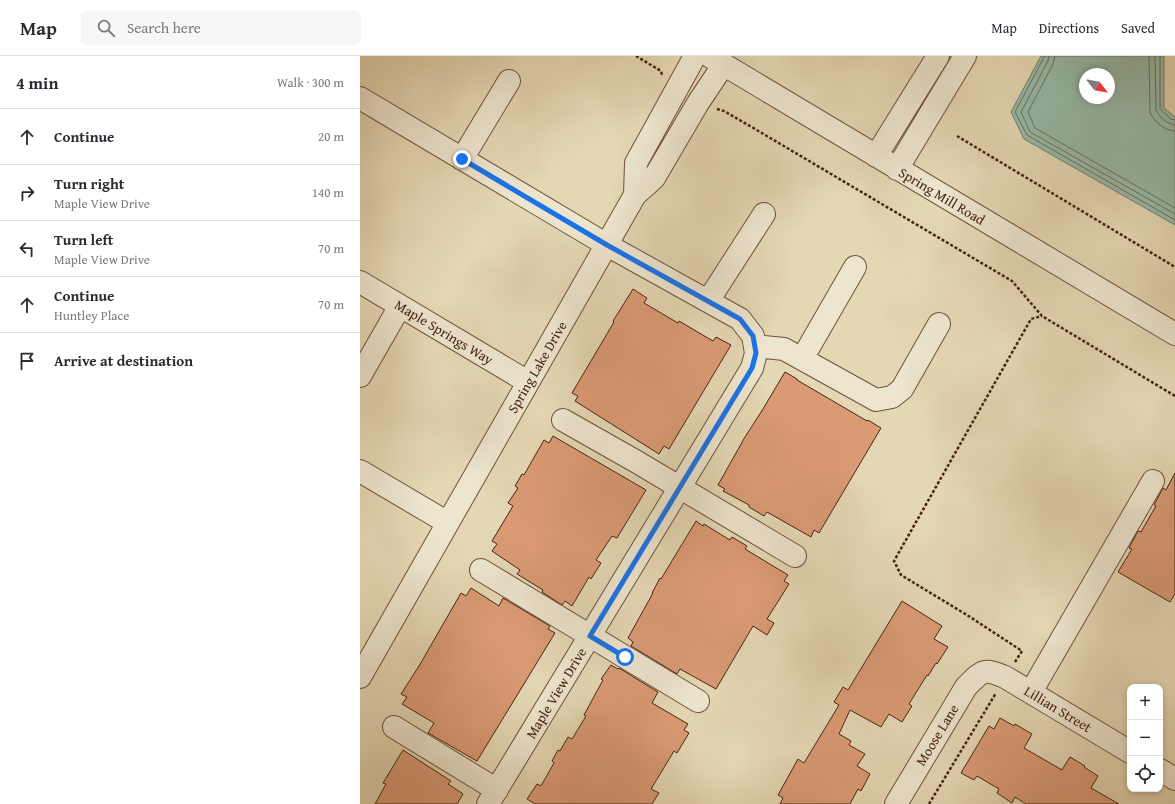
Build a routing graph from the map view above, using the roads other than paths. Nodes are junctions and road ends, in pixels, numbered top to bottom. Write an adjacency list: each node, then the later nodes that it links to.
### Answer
1 (695, 56): 10 (street)
2 (938, 56): 7 (street)
3 (965, 56): 9 (street)
4 (717, 60): 7 (street, Spring Mill Road); 10 (street, Spring Lake Drive)
5 (509, 81): 8 (street)
6 (360, 98): 8 (street, Maple View Drive)
7 (876, 156): 9 (street, Spring Mill Road)
8 (462, 159): 12 (street, Maple View Drive)
9 (897, 168): 18 (street, Spring Mill Road)
10 (635, 195): 12 (street, Spring Lake Drive)
11 (764, 214): 15 (street)
12 (607, 245): 15 (street, Maple View Drive); 22 (street, Spring Lake Drive)
13 (855, 267): 20 (street)
14 (360, 282): 16 (street, Maple Springs Way)
15 (708, 302): 19 (street, Maple View Drive)
16 (400, 306): 21 (street); 22 (street, Maple Springs Way)
17 (939, 324): 20 (street)
18 (1175, 334)
19 (754, 346): 20 (street); 26 (street, Maple View Drive)
20 (802, 359)
21 (360, 376)
22 (528, 382): 27 (street, Spring Lake Drive)
23 (563, 420): 26 (street)
24 (360, 471): 27 (street)
25 (1153, 481): 33 (street)
26 (679, 488): 28 (street); 30 (street, Maple View Drive)
27 (448, 523): 32 (street, Spring Lake Drive)
28 (795, 556)
29 (481, 570): 30 (street)
30 (590, 636): 34 (street); 39 (street, Maple View Drive)
31 (985, 671): 33 (street, Lillian Street); 40 (street, Moose Lane)
32 (360, 677)
33 (1031, 692): 36 (street, Lillian Street)
34 (698, 701)
35 (394, 727): 39 (street)
36 (1127, 750)
37 (1163, 772): 38 (street)
38 (1175, 779)
39 (496, 799)
40 (896, 804)

